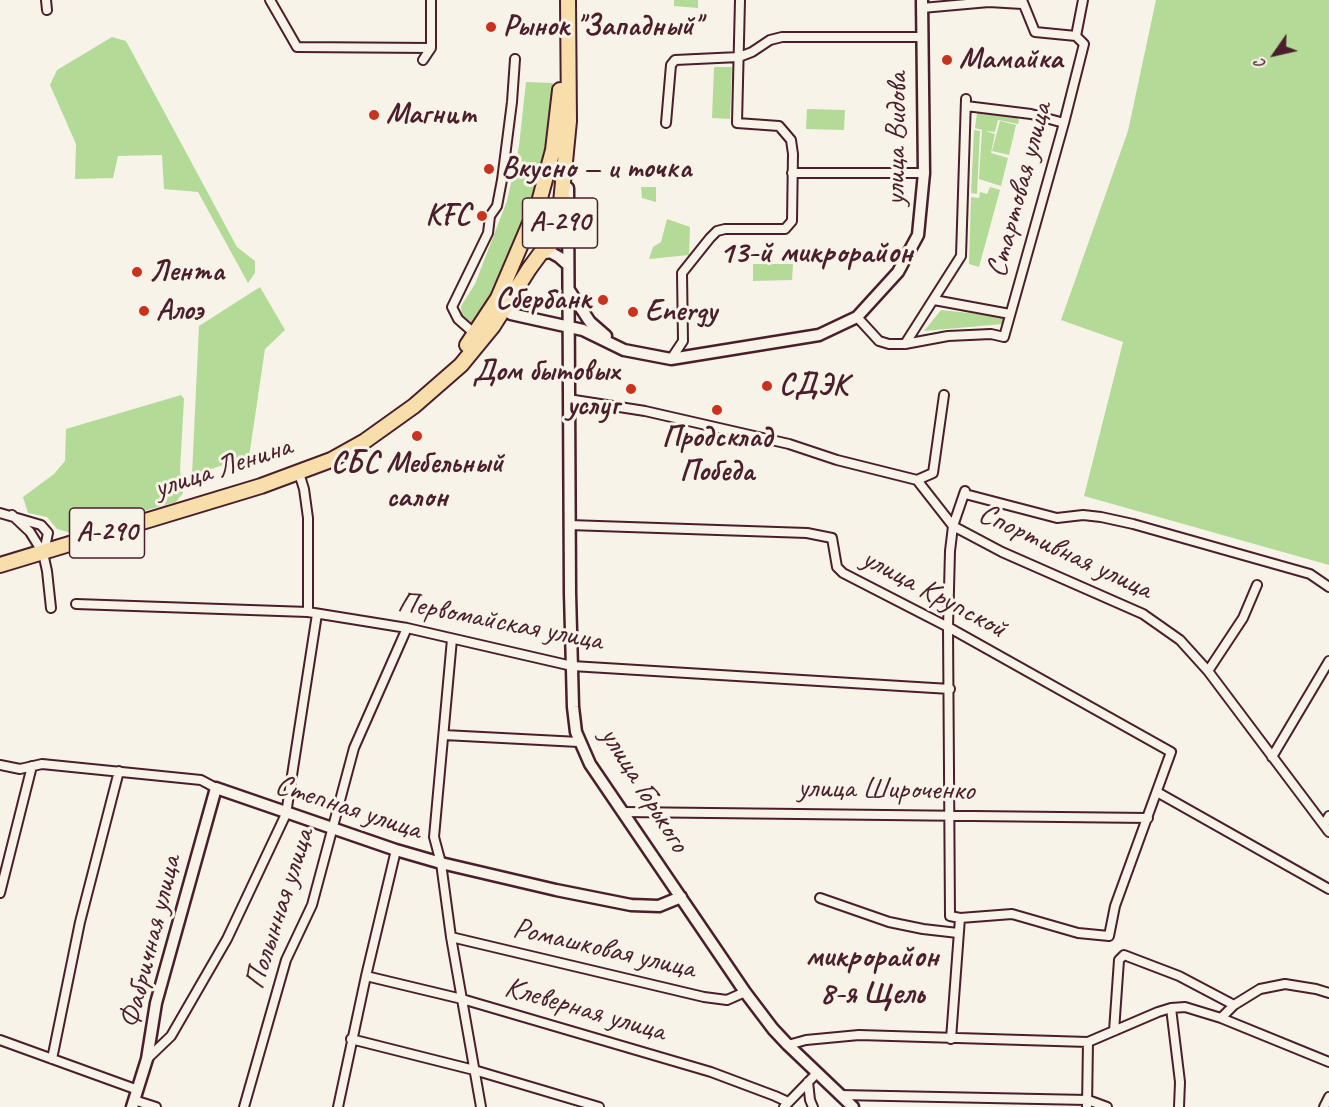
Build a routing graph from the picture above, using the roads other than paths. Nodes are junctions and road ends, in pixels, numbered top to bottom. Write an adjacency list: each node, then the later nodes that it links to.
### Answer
1 (46, 0): 10 (street)
2 (270, 0): 13 (street)
3 (431, 0): 13 (street)
4 (561, 0): 26 (highway, А-290)
5 (568, 0): 17 (highway)
6 (740, 0): 14 (street)
7 (1083, 0): 11 (street, Стартовая улица)
8 (1022, 2): 9 (street); 11 (street)
9 (922, 4): 12 (street, улица Видова)
10 (47, 10)
11 (1077, 36): 19 (street, Стартовая улица)
12 (922, 38): 14 (street); 21 (street, улица Видова)
13 (431, 48): 16 (street)
14 (739, 57): 18 (street); 20 (street)
15 (515, 59): 32 (street)
16 (423, 60)
17 (568, 121): 22 (highway, А-290); 23 (street)
18 (666, 123)
19 (1064, 123): 25 (street); 27 (street, Стартовая улица)
20 (792, 173): 21 (street); 35 (street)
21 (924, 173): 29 (street, улица Видова)
22 (540, 254): 23 (street); 26 (highway, А-290)
23 (568, 266): 24 (street)
24 (567, 287): 30 (street); 34 (street)
25 (934, 300): 27 (street); 33 (street)
26 (498, 308): 28 (street); 30 (street); 31 (highway, А-290); 32 (highway, А-290)
27 (1010, 314): 33 (street, Стартовая улица)
28 (522, 317): 30 (street); 31 (street)
29 (857, 318): 33 (street); 35 (street, улица Видова)
30 (568, 324): 34 (street, улица Видова); 38 (street, улица Горького)
31 (493, 326): 36 (highway, А-290)
32 (475, 334): 36 (highway, А-290)
33 (905, 344)
34 (617, 346): 35 (street, улица Видова)
35 (671, 359)
36 (443, 381): 39 (highway, улица Ленина / А-290)
37 (944, 395): 40 (street)
38 (568, 399): 40 (street); 43 (street, улица Горького)
39 (299, 473): 47 (highway, улица Ленина / А-290); 55 (street)
40 (917, 480): 44 (street, Спортивная улица)
41 (0, 513): 42 (street)
42 (12, 515): 45 (street); 46 (street)
43 (569, 525): 57 (street, улица Крупской); 61 (street, улица Горького)
44 (953, 526): 52 (street); 57 (street); 62 (street, Спортивная улица)
45 (48, 533): 47 (street); 48 (street)
46 (34, 537): 48 (street); 49 (street)
47 (68, 545): 48 (highway, улица Ленина / А-290)
48 (43, 553): 49 (highway, улица Ленина / А-290); 54 (street)
49 (22, 558): 50 (highway, улица Ленина / А-290)
50 (0, 565)
51 (1257, 585): 62 (street)
52 (1329, 587)
53 (76, 604): 55 (street, Первомайская улица)
54 (51, 608)
55 (308, 612): 56 (street, Первомайская улица)
56 (317, 614): 58 (street, Первомайская улица); 73 (street)
57 (948, 627): 63 (street); 71 (street, улица Крупской)
58 (407, 628): 59 (street, Первомайская улица); 77 (street, Полынная улица)
59 (452, 639): 61 (street, Первомайская улица); 64 (street)
60 (1329, 662): 66 (street)
61 (572, 666): 63 (street, Первомайская улица); 65 (street, улица Горького)
62 (1208, 671): 66 (street, Спортивная улица)
63 (950, 689): 74 (street)
64 (444, 735): 65 (street); 80 (street)
65 (579, 742): 72 (street, улица Горького)
66 (1272, 757): 78 (street, Спортивная улица)
67 (0, 765): 68 (street, Степная улица)
68 (32, 766): 69 (street, Степная улица); 81 (street)
69 (119, 771): 70 (street, Степная улица); 103 (street)
70 (216, 788): 73 (street, Степная улица); 102 (street, Фабричная улица)
71 (1157, 792): 76 (street); 82 (street)
72 (623, 812): 74 (street, улица Широченко); 84 (street, улица Горького)
73 (286, 814): 77 (street, Степная улица); 102 (street)
74 (949, 815): 76 (street, улица Широченко); 86 (street)
75 (1329, 816): 78 (street)
76 (1148, 818): 86 (street)
77 (333, 828): 79 (street, Степная улица); 114 (street, Полынная улица)
78 (1326, 828)
79 (396, 850): 80 (street, Степная улица); 89 (street)
80 (441, 863): 84 (street, Степная улица); 88 (street)
81 (3, 865): 83 (street)
82 (1329, 890)
83 (0, 893)
84 (681, 897): 90 (street, улица Горького)
85 (820, 898): 87 (street)
86 (960, 918): 87 (street)
87 (958, 933): 97 (street)
88 (451, 937): 90 (street, Ромашковая улица); 92 (street)
89 (366, 976): 92 (street, Клеверная улица); 99 (street)
90 (745, 992): 101 (street, улица Горького)
91 (1329, 993): 93 (street)
92 (462, 999): 105 (street); 112 (street, Клеверная улица)
93 (1234, 1005): 95 (street); 96 (street)
94 (1171, 1008): 95 (street); 96 (street); 121 (street)
95 (1221, 1018): 104 (street)
96 (1114, 1031): 100 (street)
97 (951, 1039): 100 (street); 101 (street)
98 (0, 1040): 103 (street)
99 (351, 1040): 105 (street); 115 (street)
100 (1088, 1042): 111 (street)
101 (788, 1045): 106 (street, улица Горького)
102 (151, 1055): 110 (street, Фабричная улица)
103 (52, 1059): 110 (street)
104 (1329, 1062)
105 (474, 1070): 116 (street); 117 (street)
106 (817, 1073): 107 (street); 108 (street, улица Горького)
107 (808, 1082): 112 (street); 118 (street)
108 (840, 1095): 111 (street); 119 (street, улица Горького)
109 (1329, 1097): 122 (street)
110 (135, 1099): 113 (street)
111 (1088, 1104): 120 (street)
112 (786, 1105)
113 (156, 1107)
114 (244, 1107)
115 (339, 1107)
116 (481, 1107)
117 (599, 1107)
118 (813, 1107)
119 (853, 1107)
120 (1107, 1107)
121 (1179, 1107)
122 (1324, 1107)

